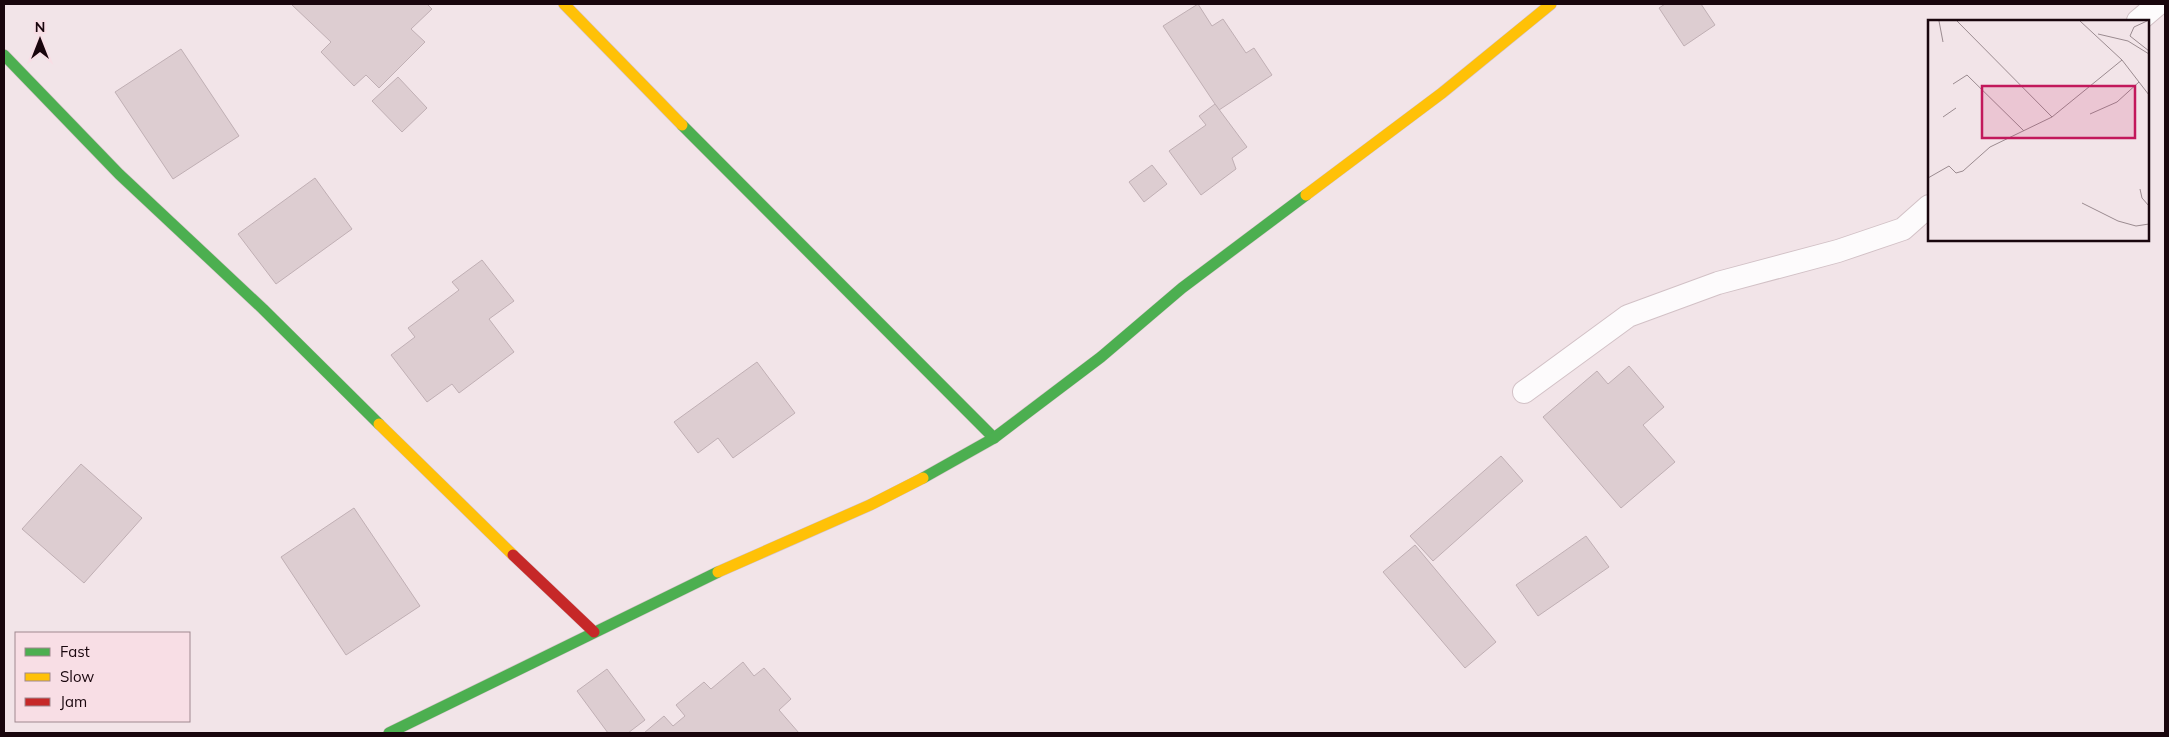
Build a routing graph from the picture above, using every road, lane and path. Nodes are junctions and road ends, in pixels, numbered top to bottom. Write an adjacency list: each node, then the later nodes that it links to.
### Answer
1 (564, 4): 8 (street)
2 (1551, 4): 8 (street)
3 (2158, 4): 4 (lane)
4 (2139, 20)
5 (4, 55): 9 (street)
6 (1928, 207): 7 (lane)
7 (1524, 392)
8 (994, 438): 9 (street)
9 (594, 632): 10 (street)
10 (389, 733)

